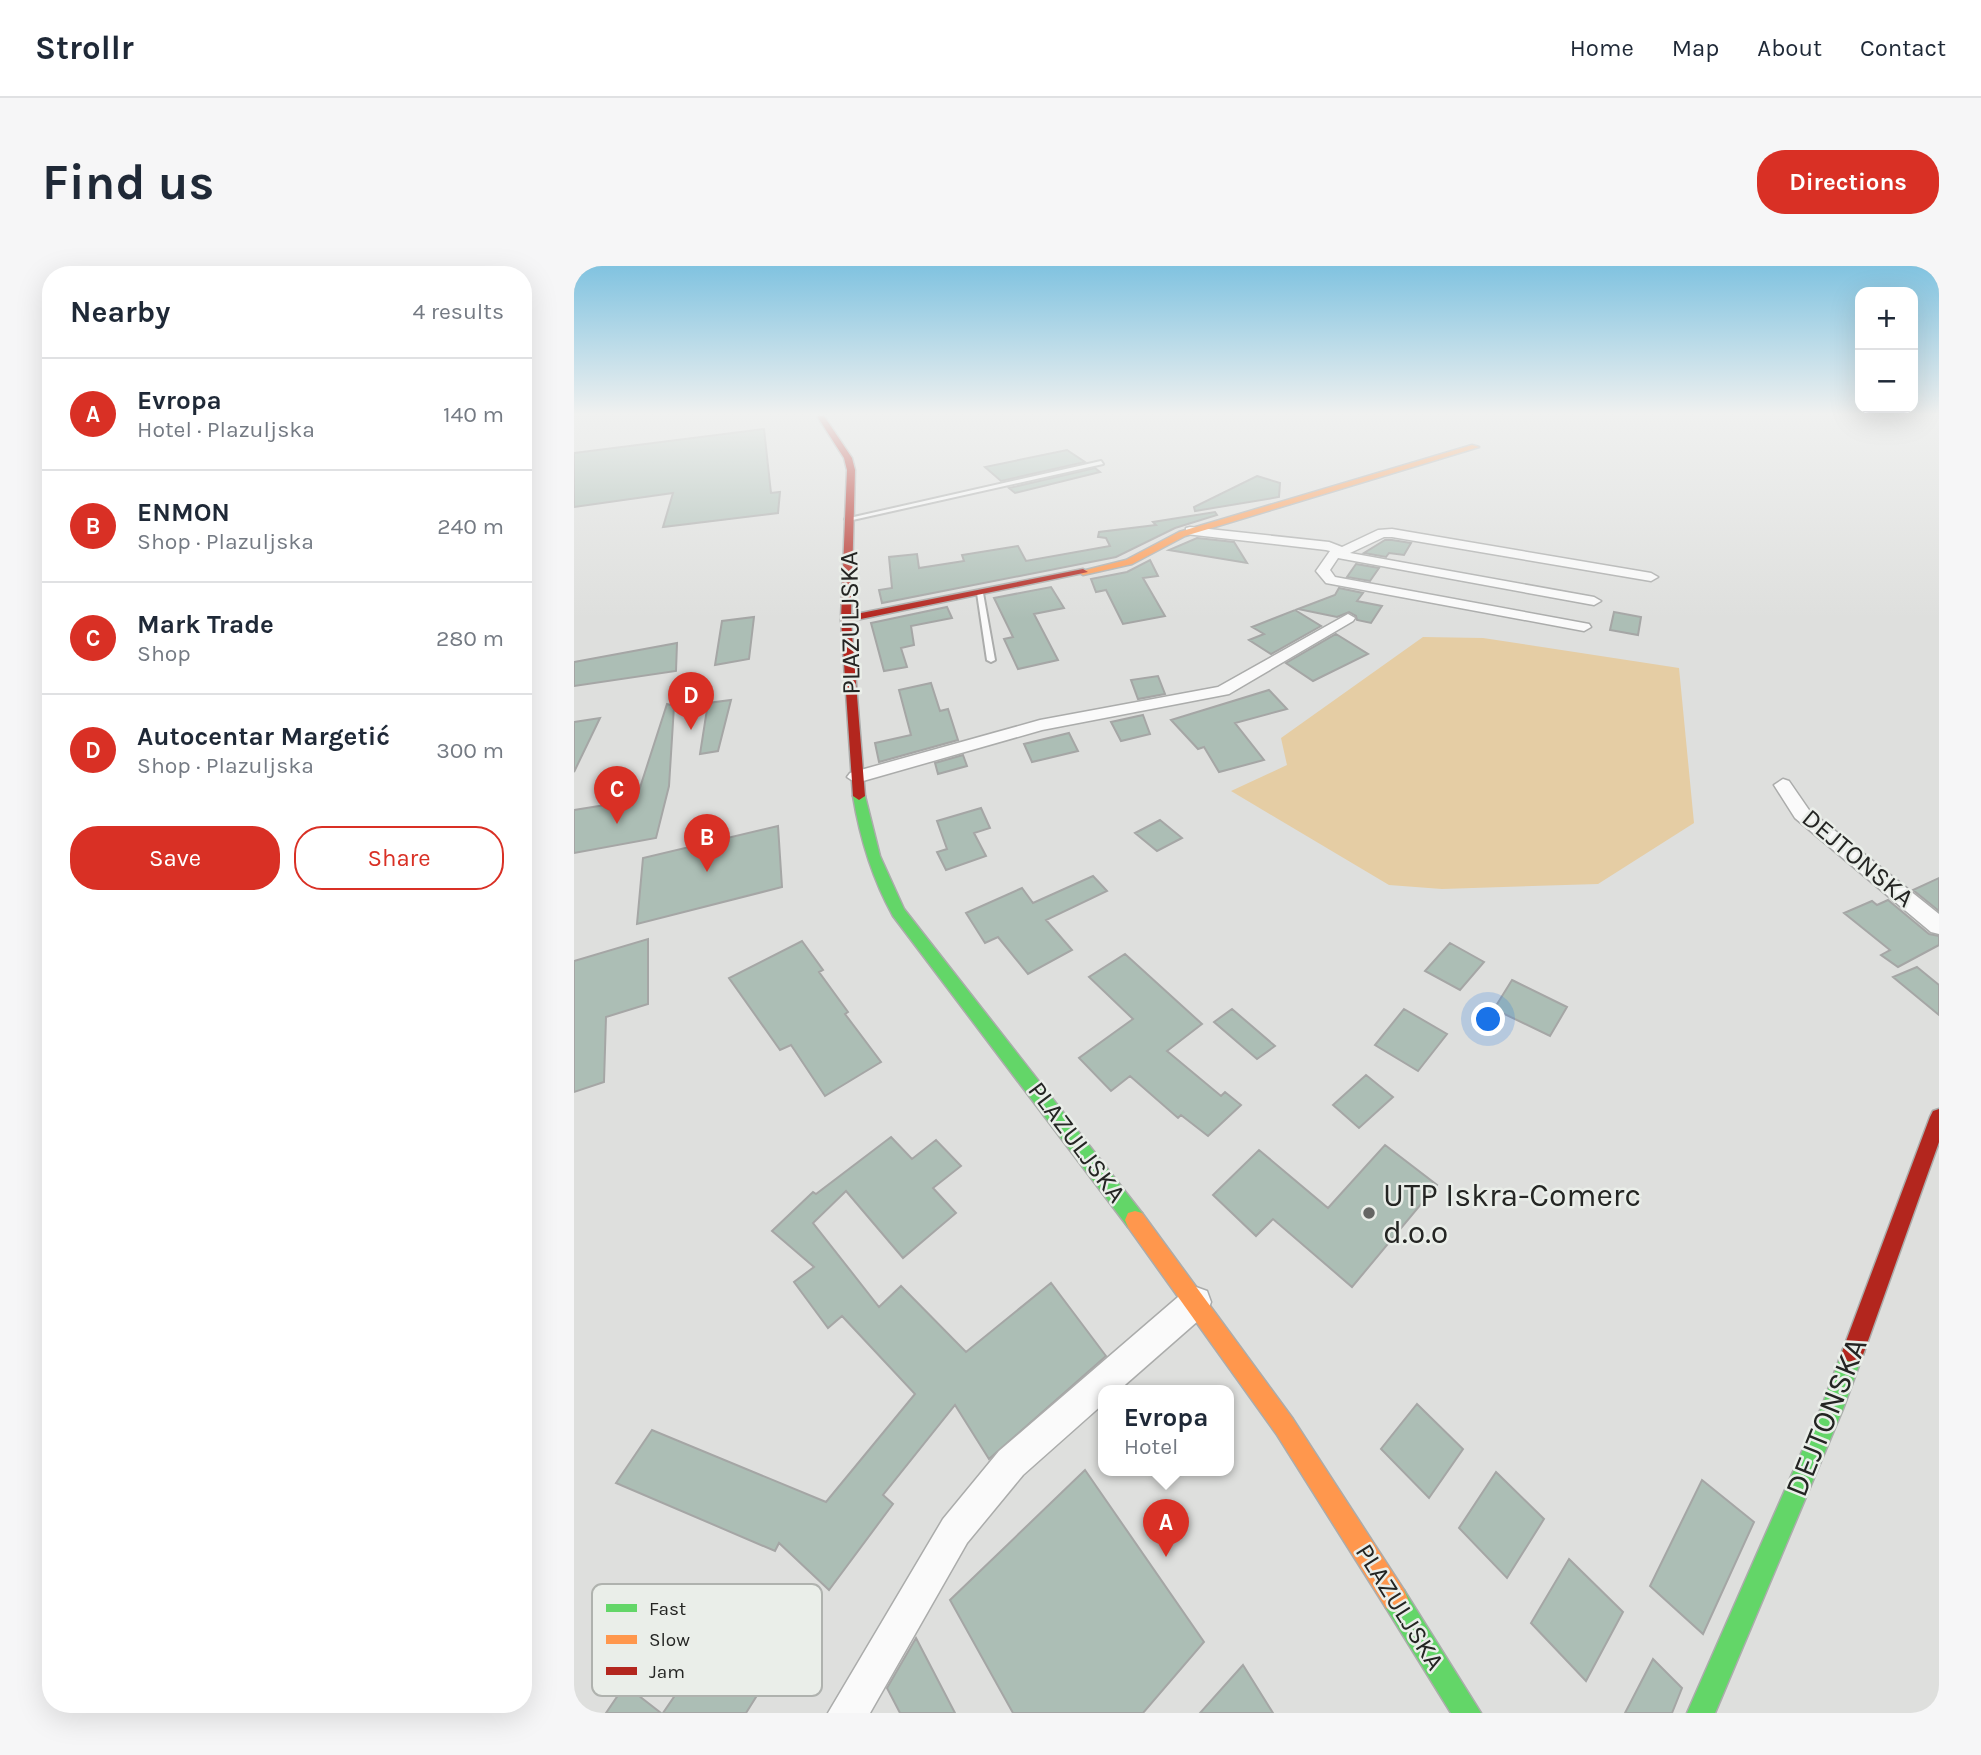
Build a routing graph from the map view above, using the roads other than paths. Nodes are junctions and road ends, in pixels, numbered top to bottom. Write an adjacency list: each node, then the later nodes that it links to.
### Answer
1 (853, 484): 4 (main road, PLAZULJSKA)
2 (1008, 484): 4 (lane)
3 (1351, 484): 5 (main road)
4 (848, 519): 11 (main road, PLAZULJSKA)
5 (1190, 531): 6 (street); 8 (main road)
6 (1338, 553): 7 (street); 9 (street); 12 (street)
7 (1651, 577)
8 (979, 593): 11 (main road); 13 (lane)
9 (1594, 601)
10 (1348, 618): 14 (street)
11 (846, 619): 14 (main road, PLAZULJSKA)
12 (1584, 627)
13 (991, 660)
14 (856, 777): 18 (main road, PLAZULJSKA)
15 (1783, 785): 16 (street, DEJTONSKA)
16 (1939, 926)
17 (1939, 1117): 23 (main road, DEJTONSKA)
18 (1196, 1302): 19 (street); 22 (main road, PLAZULJSKA)
19 (1101, 1385)
20 (1098, 1388): 21 (street)
21 (848, 1713)
22 (1467, 1713)
23 (1701, 1713)

